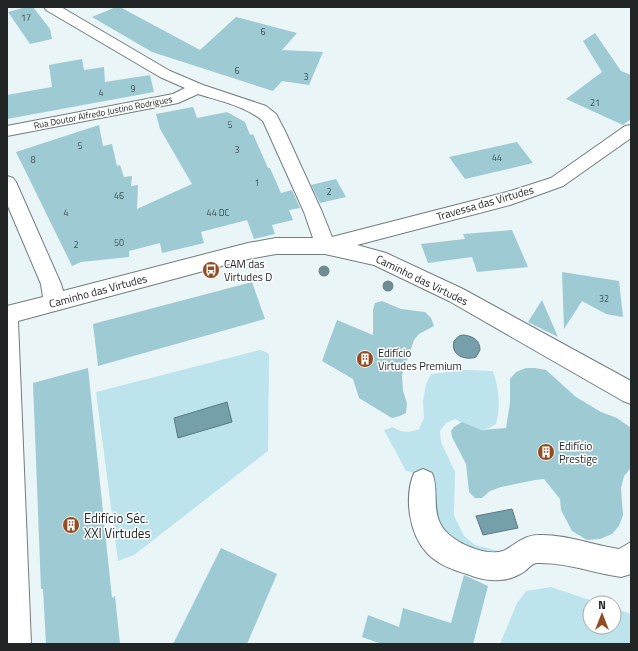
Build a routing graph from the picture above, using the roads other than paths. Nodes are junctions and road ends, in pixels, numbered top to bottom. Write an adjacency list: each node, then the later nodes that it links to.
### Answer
1 (51, 7): 2 (street)
2 (197, 88): 4 (street, Rua Doutor Alfredo Justino Rodrigues); 6 (street)
3 (631, 130): 6 (street, Travessa das Virtudes)
4 (7, 131)
5 (7, 182): 7 (street)
6 (325, 246): 7 (street, Caminho das Virtudes); 9 (street, Caminho das Virtudes)
7 (55, 303): 8 (street, Caminho das Virtudes)
8 (7, 315): 12 (street)
9 (631, 393)
10 (423, 482): 11 (street)
11 (631, 556)
12 (16, 644)

